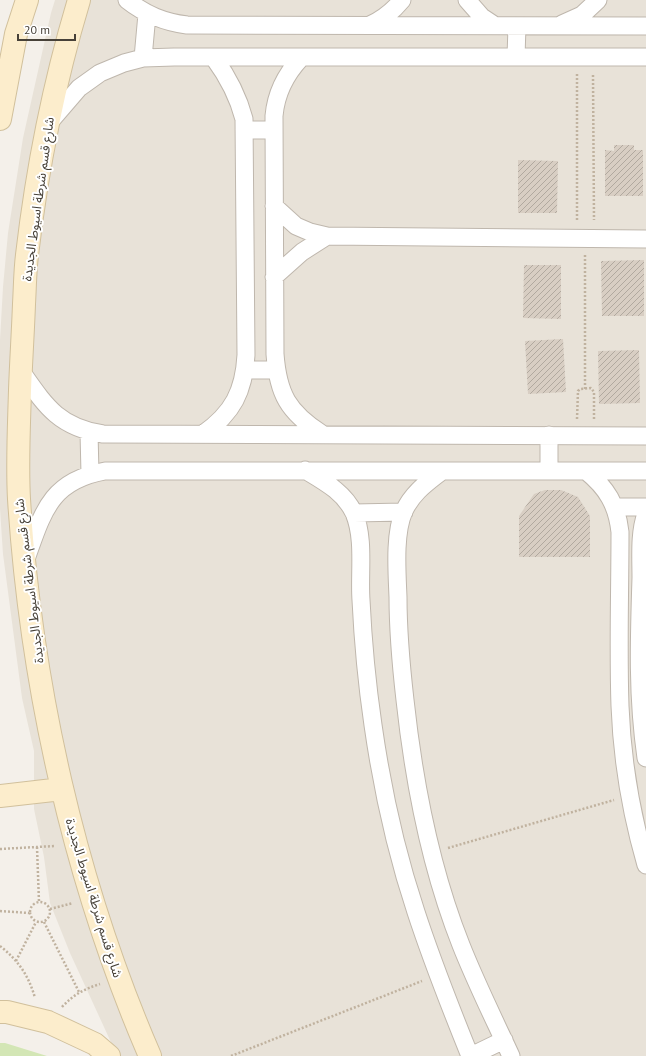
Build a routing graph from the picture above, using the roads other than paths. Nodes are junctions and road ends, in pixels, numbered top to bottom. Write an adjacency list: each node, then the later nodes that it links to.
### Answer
1 (27, 0): 18 (main road)
2 (79, 0): 19 (main road, شارع قسم شرطة اسيوط الجديدة)
3 (127, 0): 7 (street)
4 (402, 0): 8 (street)
5 (467, 0): 9 (street)
6 (598, 0): 11 (street)
7 (147, 14): 8 (street); 14 (street)
8 (368, 26): 9 (street)
9 (494, 26): 10 (street)
10 (517, 26): 11 (street); 13 (street)
11 (557, 26): 12 (street)
12 (646, 26)
13 (516, 57): 16 (street); 17 (street)
14 (143, 58): 15 (street); 19 (street)
15 (214, 58): 16 (street); 20 (street)
16 (301, 58): 21 (street)
17 (646, 58)
18 (0, 119)
19 (47, 125): 28 (main road, شارع قسم شرطة اسيوط الجديدة)
20 (244, 130): 21 (street); 26 (street)
21 (274, 130): 22 (street)
22 (274, 206): 23 (street); 25 (street)
23 (327, 236): 24 (street); 25 (street)
24 (646, 239)
25 (274, 277): 27 (street)
26 (245, 370): 27 (street); 30 (street)
27 (276, 370): 31 (street)
28 (21, 371): 29 (street); 45 (main road, شارع قسم شرطة اسيوط الجديدة)
29 (89, 432): 30 (street); 39 (street)
30 (204, 434): 31 (street)
31 (322, 434): 32 (street)
32 (549, 435): 33 (street); 36 (street)
33 (646, 436)
34 (305, 470): 35 (street); 39 (street); 43 (street)
35 (442, 471): 36 (street); 42 (street)
36 (549, 471): 37 (street)
37 (586, 471): 38 (street); 40 (street)
38 (646, 471)
39 (90, 474): 45 (street)
40 (615, 507): 41 (street); 50 (street)
41 (646, 507)
42 (404, 512): 43 (street); 52 (street)
43 (354, 513): 55 (street)
44 (646, 514): 46 (street)
45 (24, 563): 48 (main road, شارع قسم شرطة اسيوط الجديدة)
46 (643, 685): 47 (street)
47 (646, 757)
48 (62, 789): 49 (main road); 54 (main road, شارع قسم شرطة اسيوط الجديدة)
49 (0, 796)
50 (646, 865)
51 (0, 1012): 53 (main road)
52 (504, 1040): 55 (street); 56 (street)
53 (109, 1056)
54 (150, 1056)
55 (471, 1056)
56 (511, 1056)

